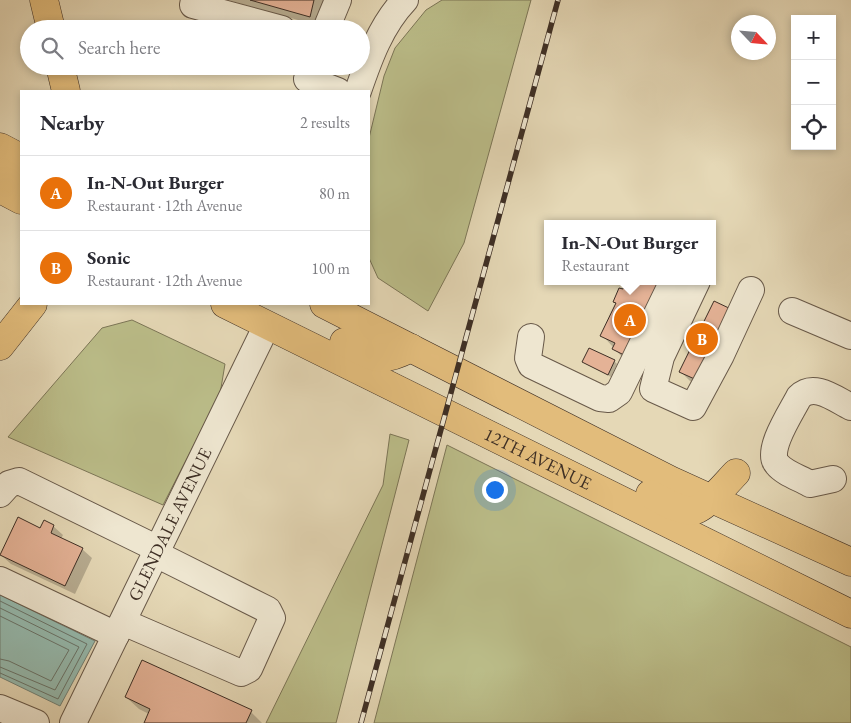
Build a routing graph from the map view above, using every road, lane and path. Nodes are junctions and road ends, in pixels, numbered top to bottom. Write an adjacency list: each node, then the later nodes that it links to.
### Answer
1 (44, 0): 5 (main road)
2 (194, 0): 6 (street)
3 (338, 0): 7 (street)
4 (405, 0): 8 (street)
5 (49, 20)
6 (249, 20)
7 (330, 20)
8 (370, 55)
9 (62, 75): 12 (main road)
10 (309, 75): 13 (street)
11 (363, 75): 14 (street)
12 (66, 90)
13 (335, 90)
14 (358, 90)
15 (0, 147): 16 (main road)
16 (20, 157)
17 (0, 172): 18 (main road)
18 (20, 182)
19 (0, 189): 20 (main road)
20 (20, 199)
21 (671, 285): 30 (street)
22 (696, 285): 23 (street)
23 (751, 290)
24 (32, 305): 31 (main road)
25 (227, 305): 28 (main road, 12TH AVENUE)
26 (326, 305): 32 (main road)
27 (792, 311): 29 (street)
28 (267, 325): 32 (main road); 34 (main road, 12TH AVENUE); 39 (street, GLENDALE AVENUE)
29 (851, 336)
30 (531, 337)
31 (0, 346)
32 (411, 348): 38 (main road)
33 (851, 407): 36 (street)
34 (510, 443): 38 (main road); 42 (main road, 12TH AVENUE)
35 (736, 473): 38 (main road)
36 (833, 479)
37 (0, 494): 39 (street)
38 (710, 499): 40 (main road)
39 (157, 552): 43 (street, GLENDALE AVENUE); 43 (street)
40 (851, 562)
41 (0, 580): 43 (street)
42 (851, 614)
43 (119, 629): 46 (street, GLENDALE AVENUE)
44 (0, 708): 45 (street)
45 (36, 723)
46 (73, 723)

